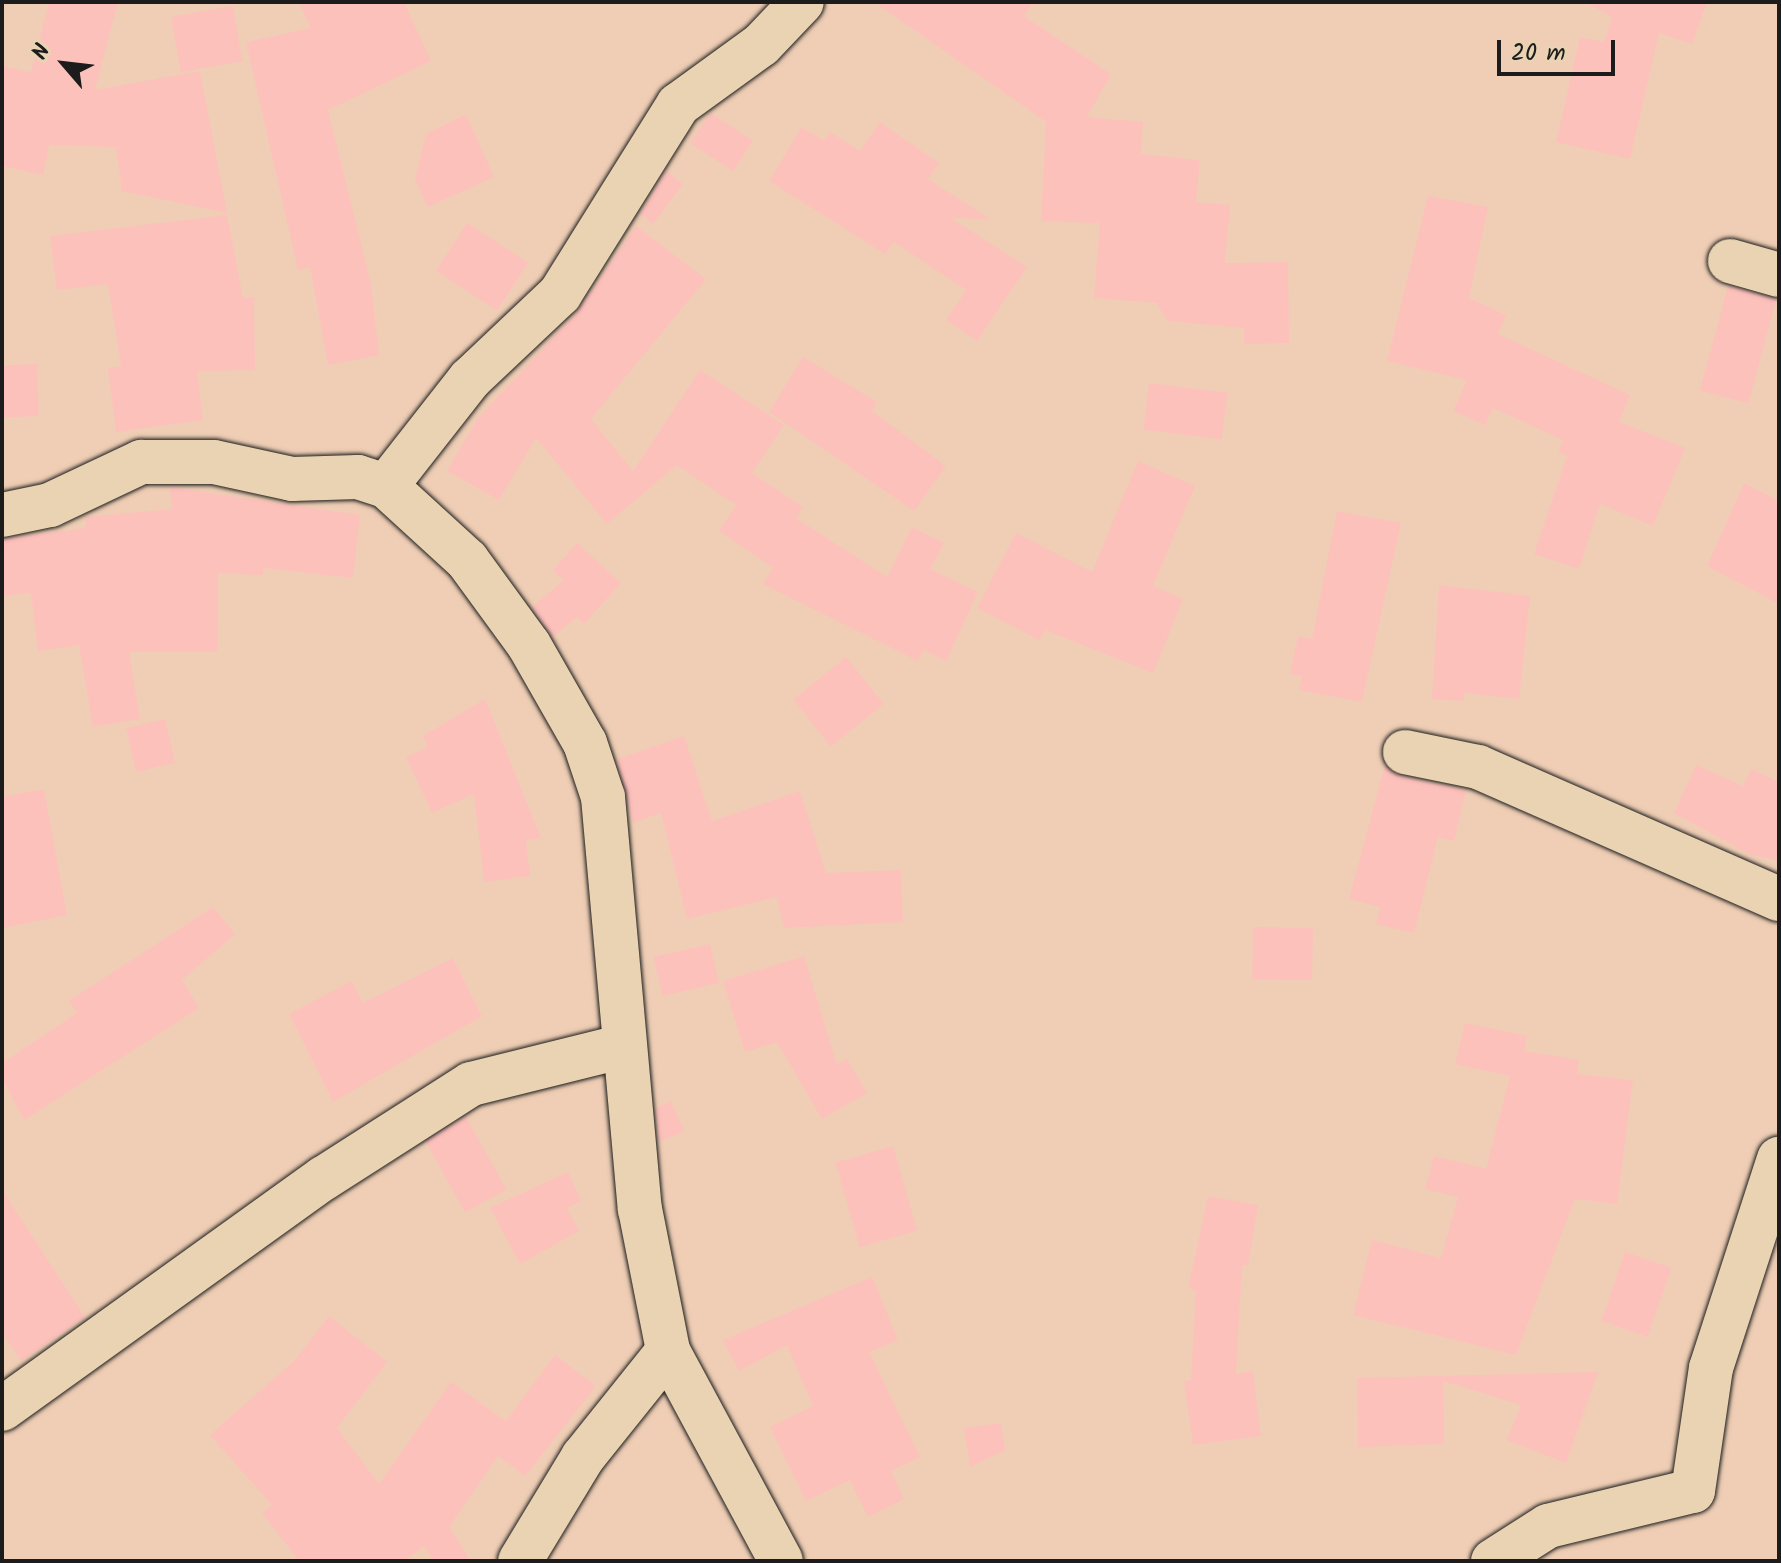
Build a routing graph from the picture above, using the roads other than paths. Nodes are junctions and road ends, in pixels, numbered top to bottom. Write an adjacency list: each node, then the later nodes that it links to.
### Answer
1 (802, 2): 4 (street)
2 (1730, 261): 3 (street)
3 (1779, 275)
4 (386, 486): 5 (street); 8 (street)
5 (2, 515)
6 (1405, 752): 7 (street)
7 (1779, 899)
8 (621, 1047): 10 (street); 11 (street)
9 (1779, 1159): 14 (street)
10 (668, 1351): 12 (street); 13 (street)
11 (2, 1409)
12 (520, 1561)
13 (781, 1561)
14 (1493, 1561)

